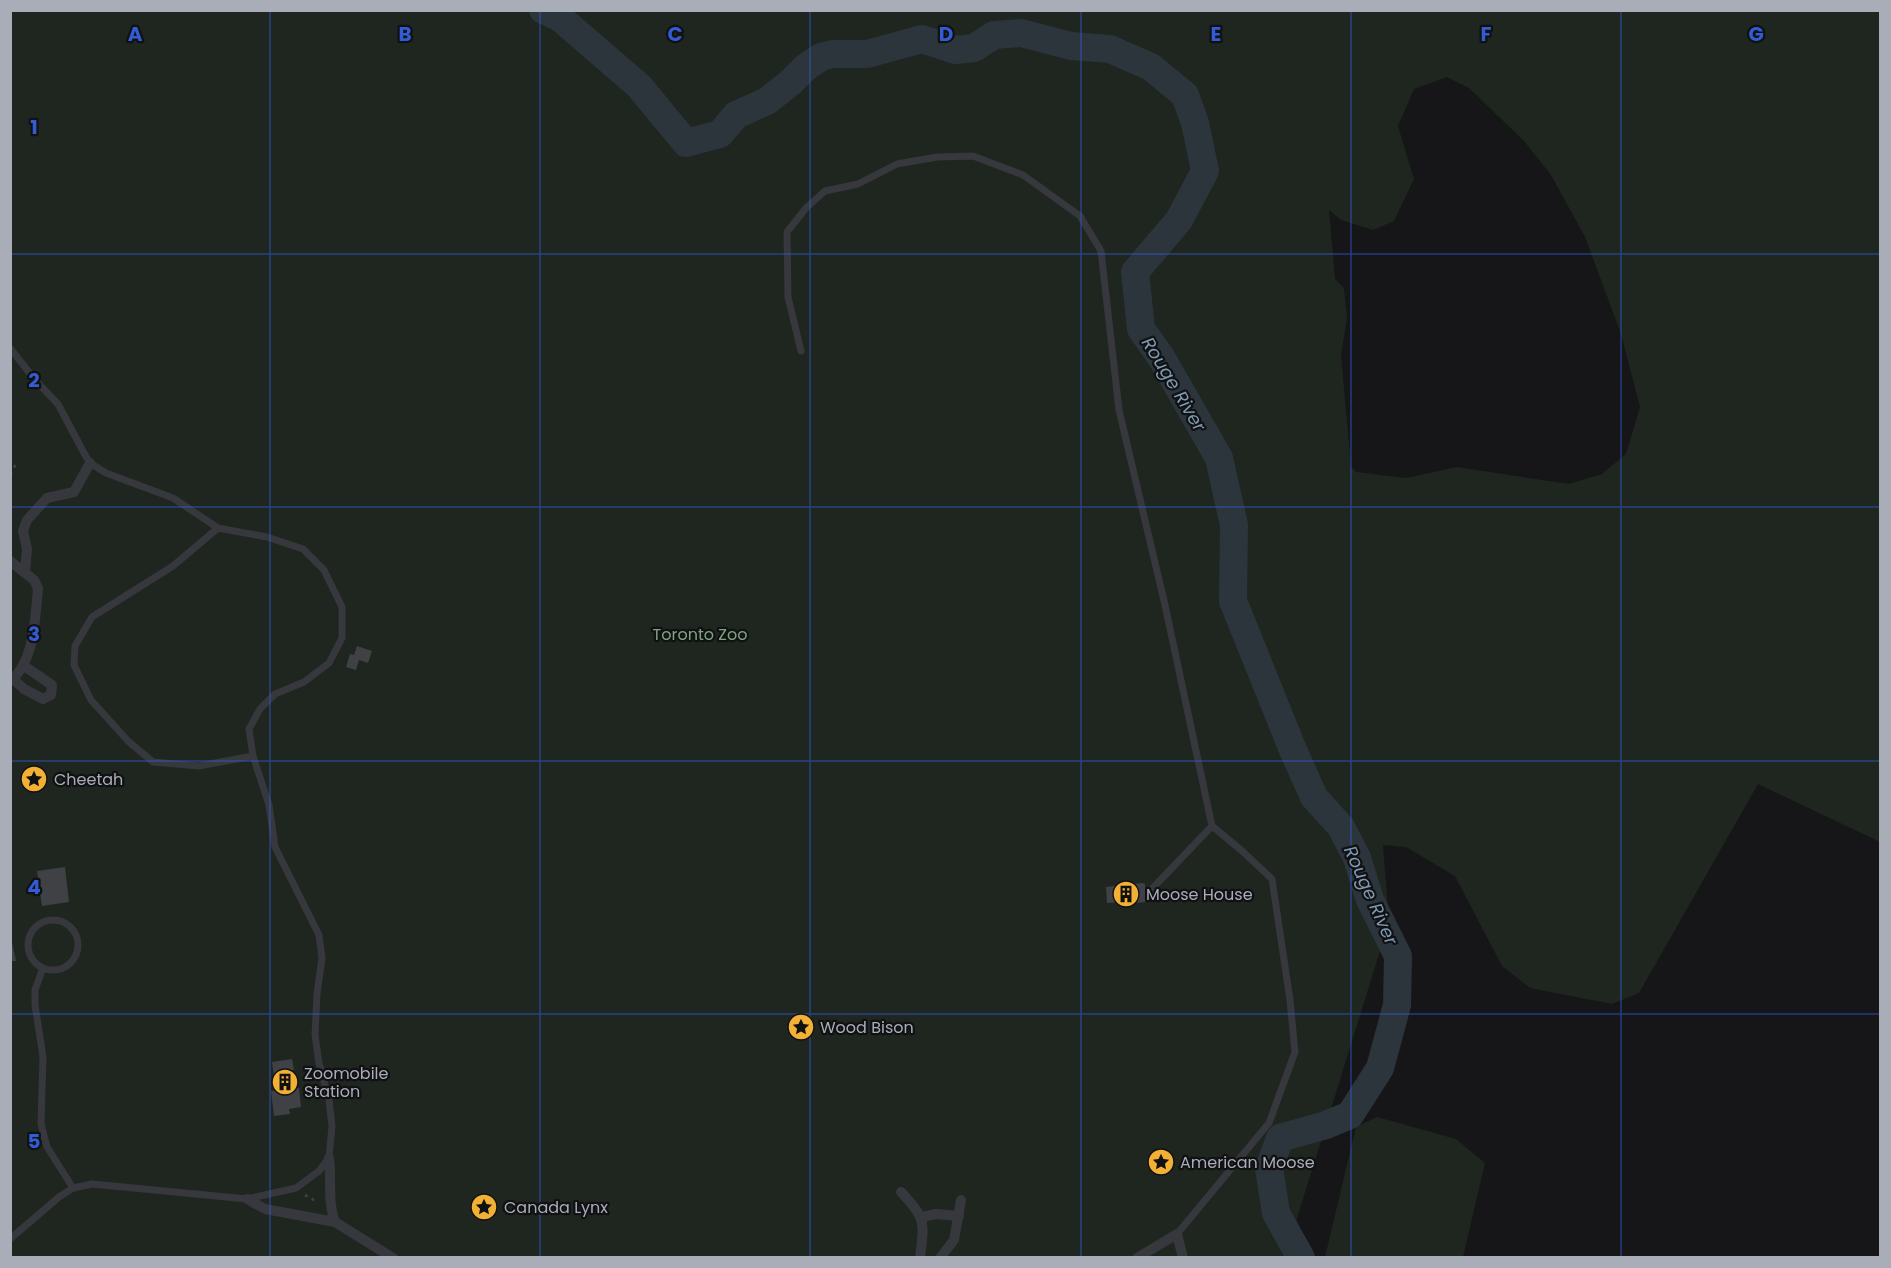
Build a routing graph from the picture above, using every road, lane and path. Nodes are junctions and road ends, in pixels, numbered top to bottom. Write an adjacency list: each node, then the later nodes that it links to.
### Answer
1 (11, 351): 3 (lane)
2 (801, 351): 12 (lane)
3 (90, 463): 6 (lane); 8 (street)
4 (16, 464): 5 (path)
5 (10, 474)
6 (218, 528): 11 (lane); 11 (lane)
7 (10, 561): 8 (street)
8 (25, 572): 9 (street)
9 (24, 666): 10 (street); 10 (street)
10 (12, 680)
11 (253, 756): 15 (lane)
12 (1212, 826): 13 (lane); 25 (lane)
13 (1149, 892)
14 (43, 968): 14 (lane); 16 (lane)
15 (329, 1158): 17 (lane); 21 (street)
16 (73, 1188): 19 (lane); 26 (lane)
17 (296, 1188): 19 (lane); 21 (path)
18 (901, 1192): 23 (street)
19 (247, 1200): 24 (street)
20 (961, 1200): 22 (street)
21 (329, 1207): 24 (street)
22 (959, 1216): 23 (street); 29 (street)
23 (922, 1217): 28 (street)
24 (335, 1222): 27 (street)
25 (1177, 1234): 30 (street); 31 (street)
26 (10, 1239)
27 (393, 1257)
28 (920, 1257)
29 (940, 1257)
30 (1137, 1257)
31 (1183, 1257)

